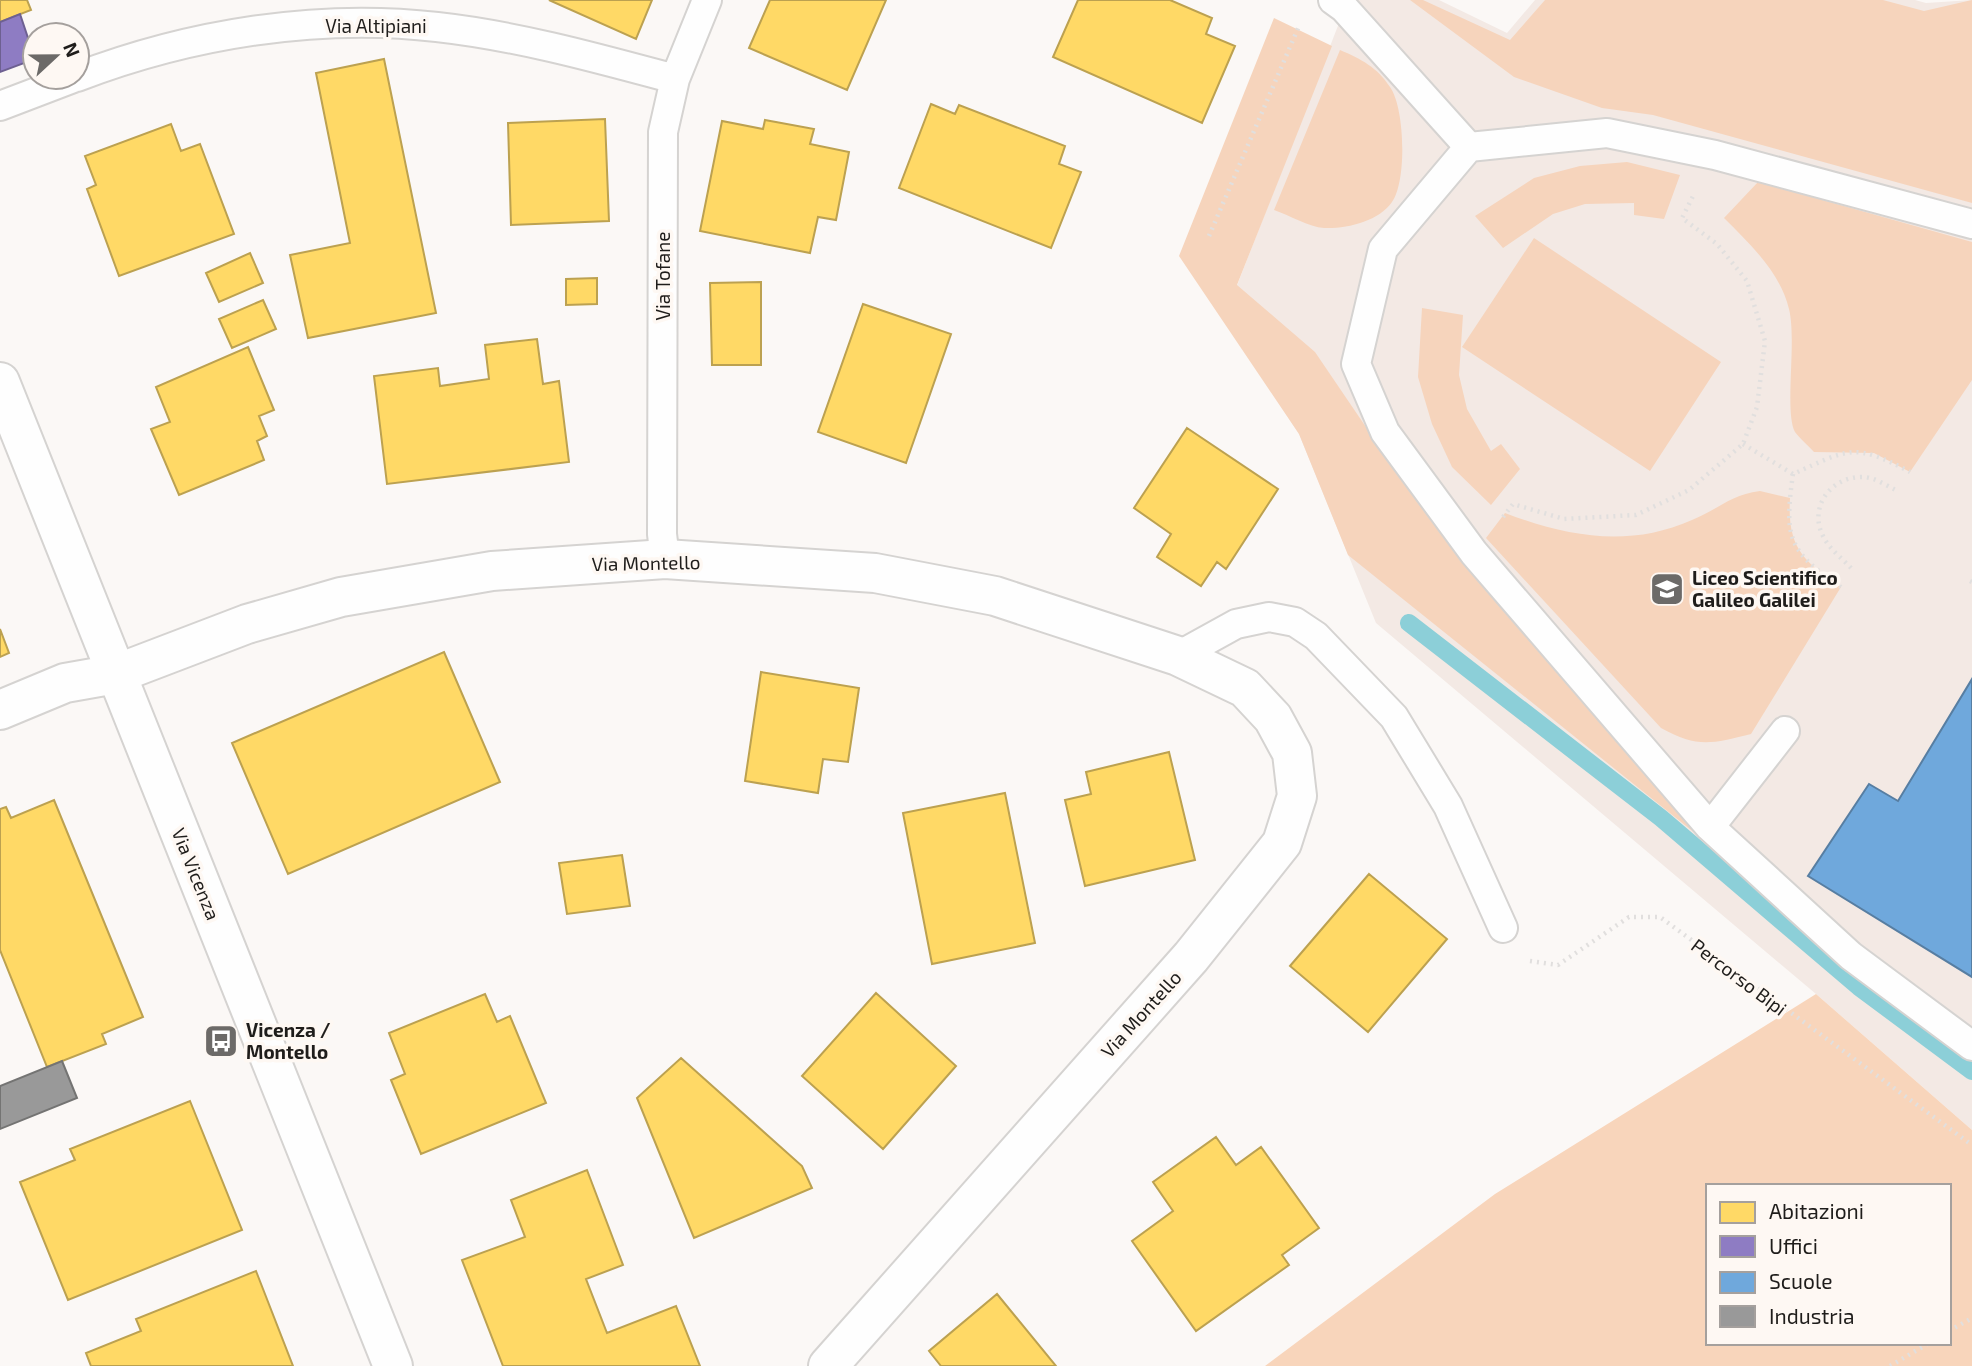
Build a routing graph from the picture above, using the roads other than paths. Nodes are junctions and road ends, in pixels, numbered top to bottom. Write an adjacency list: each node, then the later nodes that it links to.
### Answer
1 (707, 0): 4 (lane, Via Tofane)
2 (1333, 0): 7 (lane)
3 (91, 73): 4 (lane, Via Altipiani)
4 (676, 79): 10 (lane, Via Tofane)
5 (40, 91): 6 (lane, Via Altipiani)
6 (0, 106)
7 (1469, 147): 8 (lane); 15 (lane)
8 (1972, 224)
9 (0, 382): 12 (street, Via Vicenza)
10 (665, 559): 11 (street, Via Montello); 12 (street, Via Montello)
11 (1178, 656): 16 (lane); 19 (street, Via Montello)
12 (116, 674): 13 (street, Via Montello); 18 (street, Via Vicenza)
13 (0, 710)
14 (1785, 731): 15 (lane)
15 (1710, 827): 17 (lane)
16 (1503, 929)
17 (1972, 1046)
18 (393, 1366)
19 (828, 1366)

